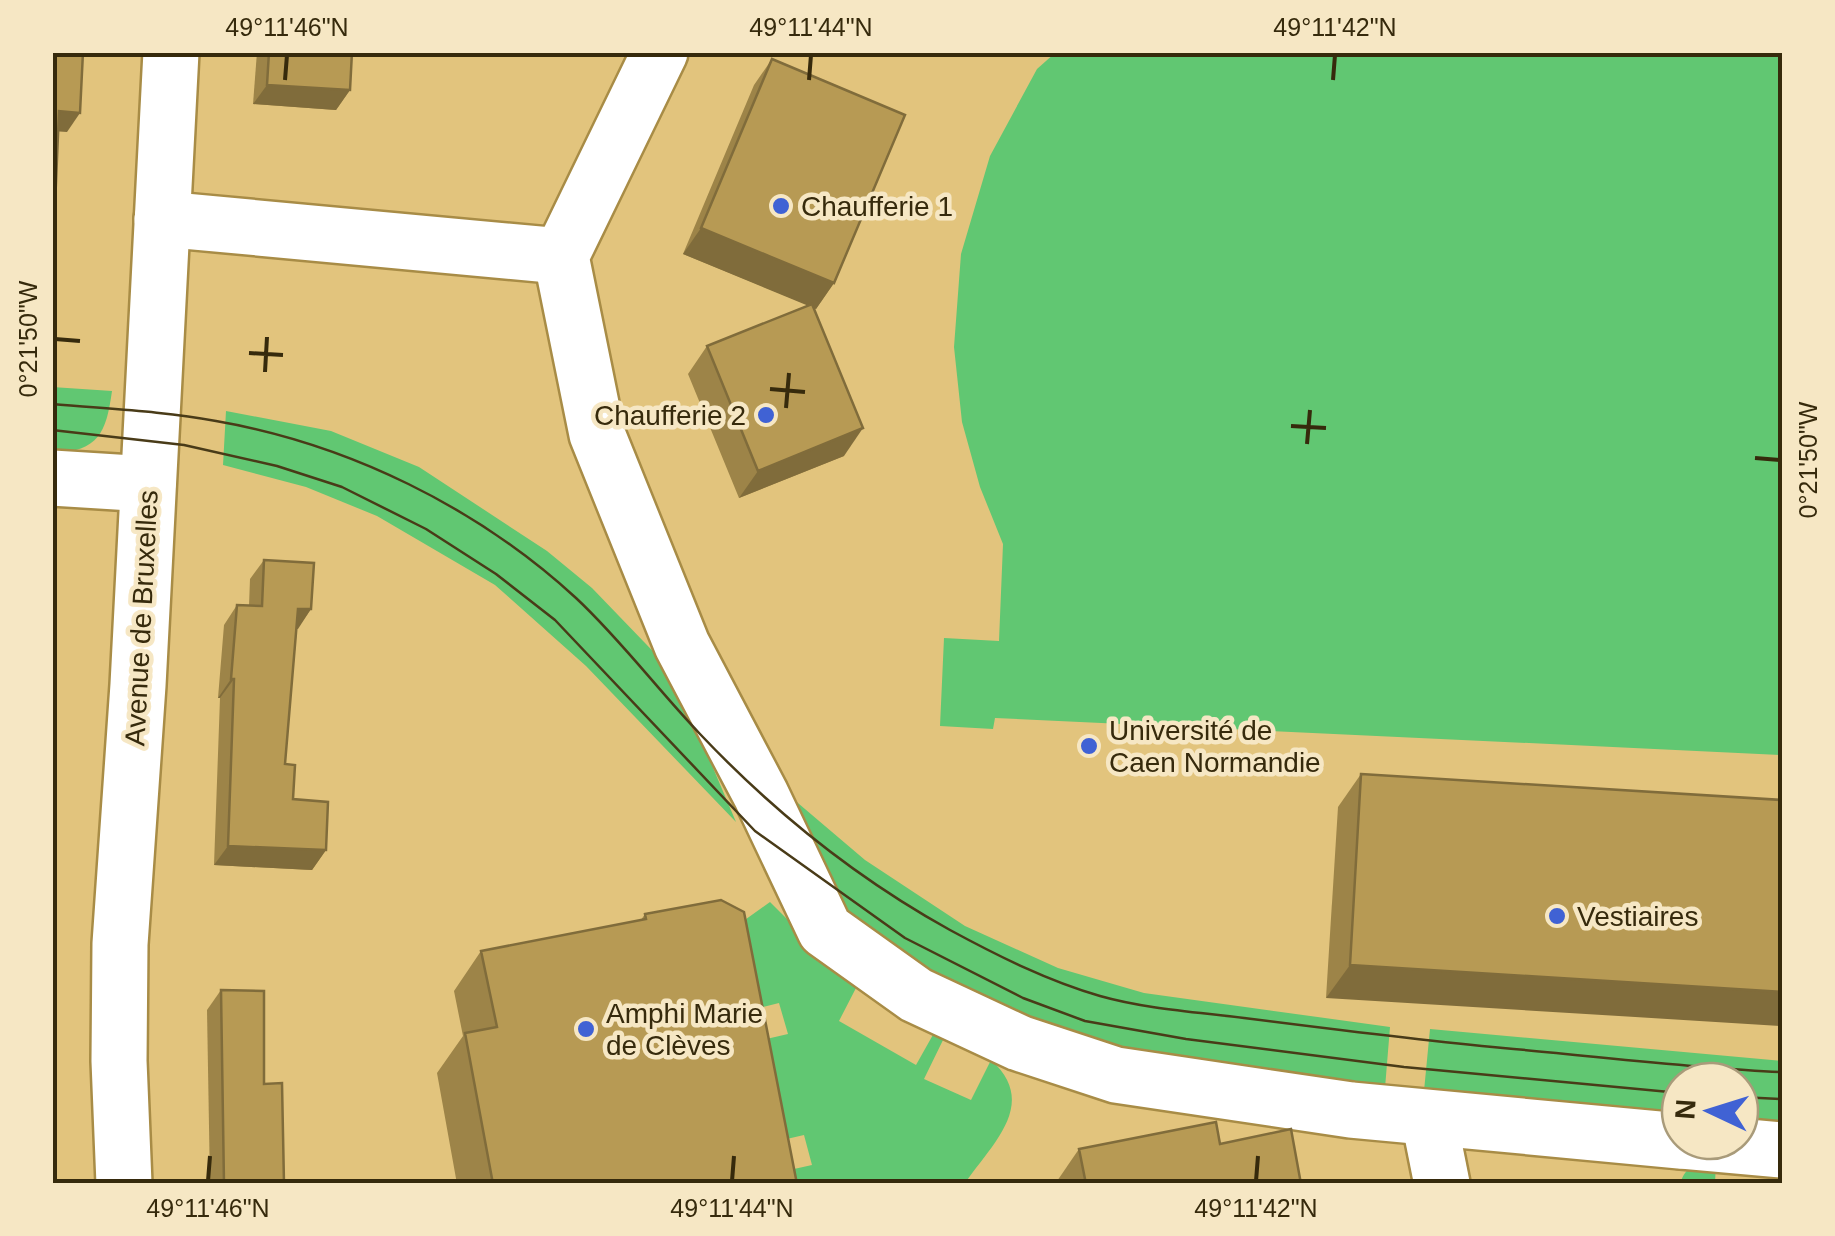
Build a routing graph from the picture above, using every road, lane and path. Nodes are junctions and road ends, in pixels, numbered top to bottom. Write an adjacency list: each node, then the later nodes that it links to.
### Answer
1 (172, 52): 3 (street, Avenue de Bruxelles)
2 (660, 52): 4 (street)
3 (162, 219): 4 (street); 6 (street, Avenue de Bruxelles)
4 (560, 256): 7 (street)
5 (52, 478): 6 (street)
6 (148, 484): 9 (street, Avenue de Bruxelles)
7 (1429, 1119): 8 (street); 10 (street)
8 (1660, 1139)
9 (124, 1184)
10 (1442, 1184)

